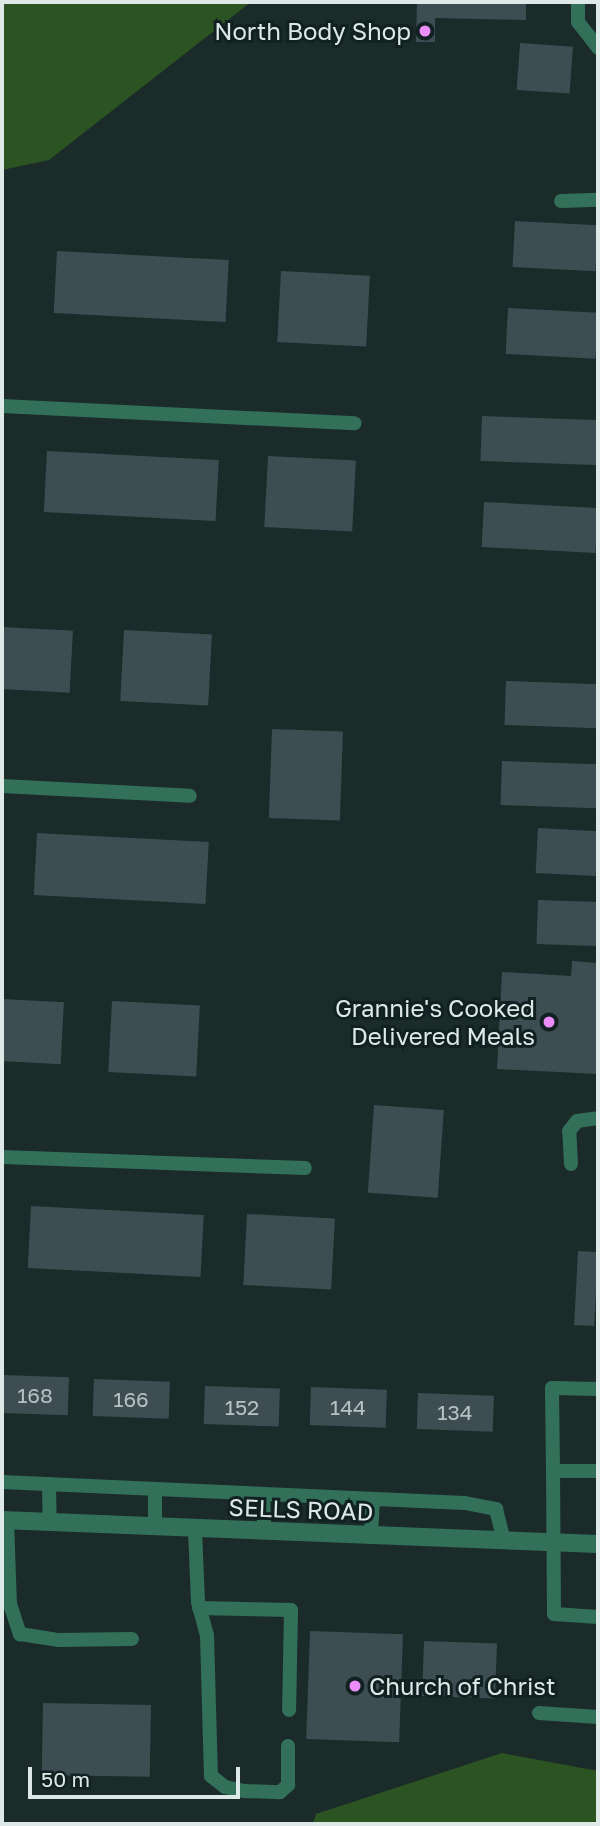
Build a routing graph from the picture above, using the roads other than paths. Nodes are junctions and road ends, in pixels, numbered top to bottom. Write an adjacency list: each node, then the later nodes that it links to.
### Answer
1 (578, 2): 2 (lane)
2 (598, 48)
3 (598, 200): 4 (lane)
4 (561, 201)
5 (2, 406): 6 (lane)
6 (355, 423)
7 (2, 786): 8 (lane)
8 (190, 796)
9 (598, 1118): 11 (lane)
10 (2, 1157): 12 (lane)
11 (571, 1164)
12 (305, 1168)
13 (598, 1389): 14 (lane)
14 (553, 1471): 15 (lane); 28 (lane)
15 (598, 1471)
16 (2, 1482): 17 (lane)
17 (49, 1484): 18 (lane); 22 (lane)
18 (155, 1489): 19 (lane); 23 (lane)
19 (263, 1494): 20 (lane); 25 (lane)
20 (373, 1499): 26 (lane); 27 (lane)
21 (4, 1520): 22 (street, SELLS ROAD); 32 (lane)
22 (50, 1523): 23 (street, SELLS ROAD)
23 (155, 1527): 24 (street, SELLS ROAD)
24 (195, 1530): 25 (street, SELLS ROAD); 30 (lane)
25 (264, 1532): 26 (street, SELLS ROAD)
26 (370, 1535): 27 (street, SELLS ROAD)
27 (504, 1540): 28 (street, SELLS ROAD)
28 (554, 1542): 29 (street, SELLS ROAD); 31 (lane)
29 (598, 1544)
30 (199, 1608): 33 (lane); 36 (lane)
31 (598, 1617)
32 (132, 1639)
33 (289, 1710)
34 (539, 1713): 35 (lane)
35 (598, 1717)
36 (288, 1746)

